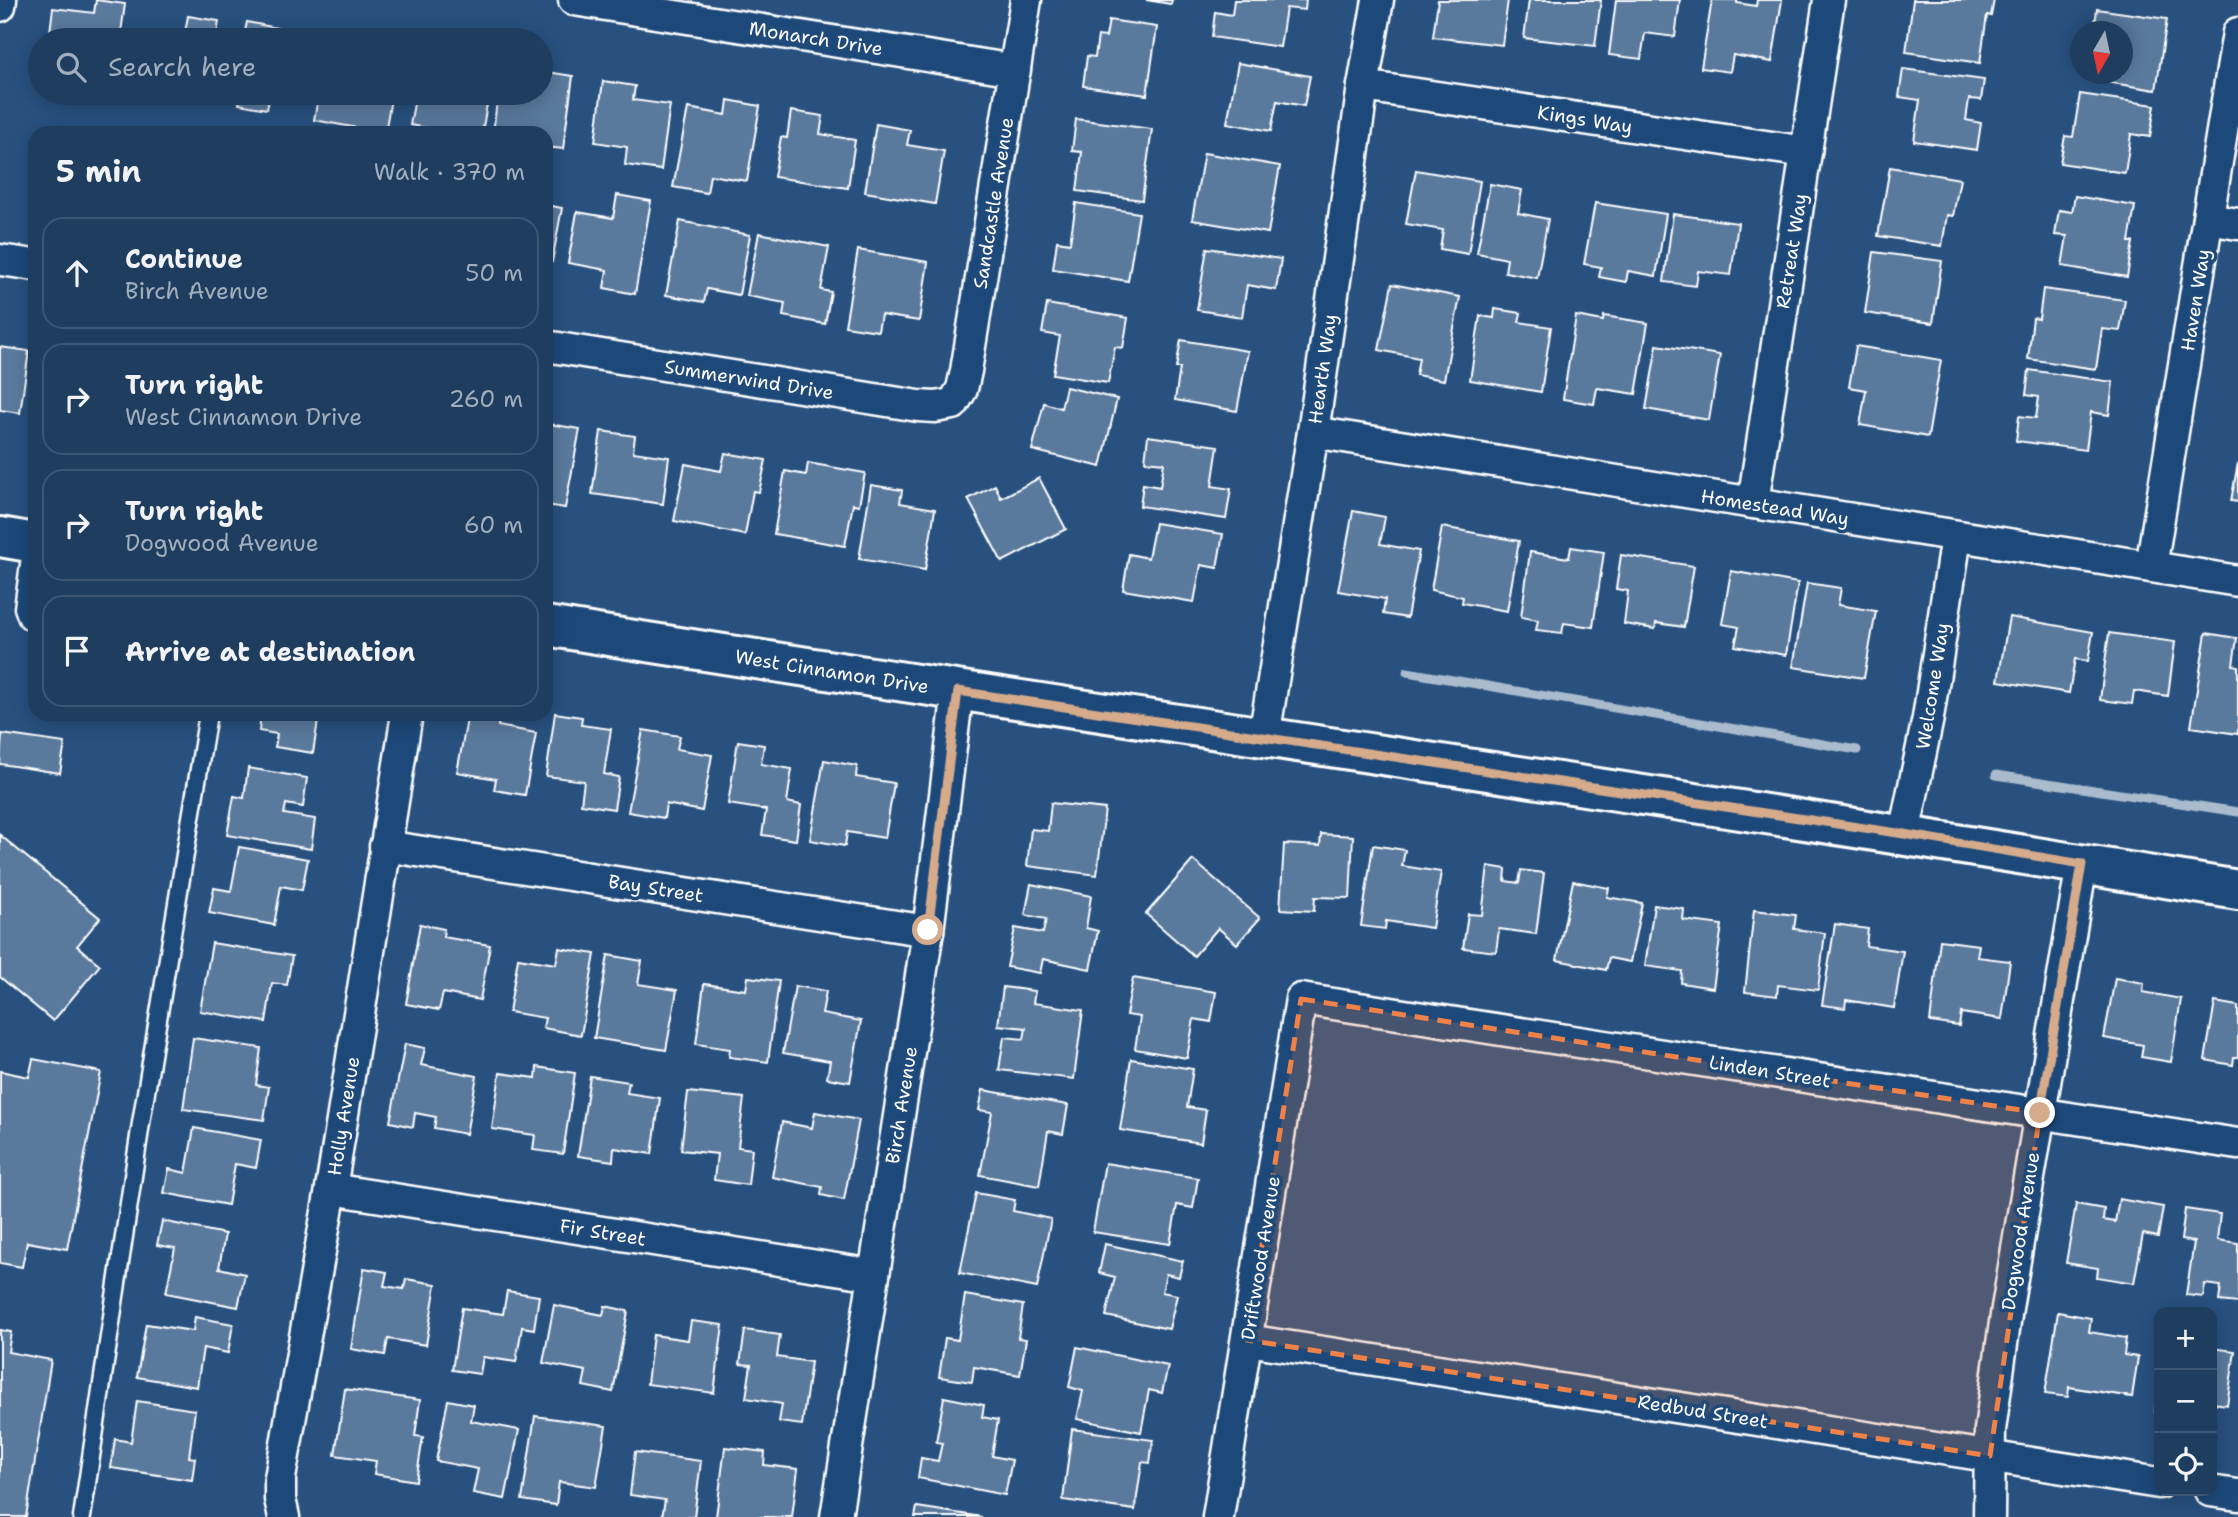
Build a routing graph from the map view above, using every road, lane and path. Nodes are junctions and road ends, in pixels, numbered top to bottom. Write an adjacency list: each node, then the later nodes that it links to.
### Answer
1 (1, 0): 6 (street)
2 (574, 0): 8 (street, Monarch Drive)
3 (1026, 0): 8 (street, Sandcastle Avenue)
4 (1378, 0): 9 (street, Hearth Way)
5 (1829, 0): 10 (street, Retreat Way)
6 (0, 6)
7 (2238, 33): 11 (street, Haven Way)
8 (1015, 70): 16 (street, Sandcastle Avenue)
9 (1363, 86): 10 (street, Kings Way); 17 (street, Hearth Way)
10 (1806, 152): 18 (street, Retreat Way)
11 (2208, 219): 12 (street); 21 (street, Haven Way)
12 (2238, 224)
13 (0, 260): 14 (street)
14 (28, 264)
15 (553, 347): 16 (street, Summerwind Drive)
16 (953, 404)
17 (1313, 432): 18 (street, Homestead Way); 28 (street, Hearth Way)
18 (1753, 503): 19 (street, Homestead Way)
19 (1956, 537): 21 (street, Homestead Way); 29 (street, Welcome Way)
20 (22, 541): 23 (lane)
21 (2151, 566): 22 (street, Homestead Way)
22 (2238, 581)
23 (28, 620)
24 (553, 627): 25 (main road, West Cinnamon Drive)
25 (958, 691): 28 (main road, West Cinnamon Drive); 33 (street, Birch Avenue)
26 (207, 721): 44 (lane)
27 (406, 721): 30 (street, Holly Avenue)
28 (1264, 737): 29 (main road, West Cinnamon Drive)
29 (1904, 834): 31 (main road, West Cinnamon Drive)
30 (385, 846): 33 (street, Bay Street); 37 (street, Holly Avenue)
31 (2082, 864): 32 (main road, West Cinnamon Drive); 35 (street, Dogwood Avenue)
32 (2238, 890)
33 (928, 930): 38 (street, Birch Avenue)
34 (1301, 999): 35 (street, Linden Street); 39 (street, Driftwood Avenue)
35 (2040, 1113): 36 (street, Linden Street); 40 (street, Dogwood Avenue)
36 (2238, 1144)
37 (331, 1189): 38 (street, Fir Street); 45 (street, Holly Avenue)
38 (874, 1275): 46 (street, Birch Avenue)
39 (1247, 1340): 40 (street, Redbud Street); 47 (street, Driftwood Avenue)
40 (1990, 1456): 41 (street, Redbud Street); 48 (street, Dogwood Avenue)
41 (2154, 1482)
42 (2217, 1492): 43 (street)
43 (2238, 1495)
44 (82, 1517)
45 (284, 1517)
46 (836, 1517)
47 (1218, 1517)
48 (1989, 1517)

